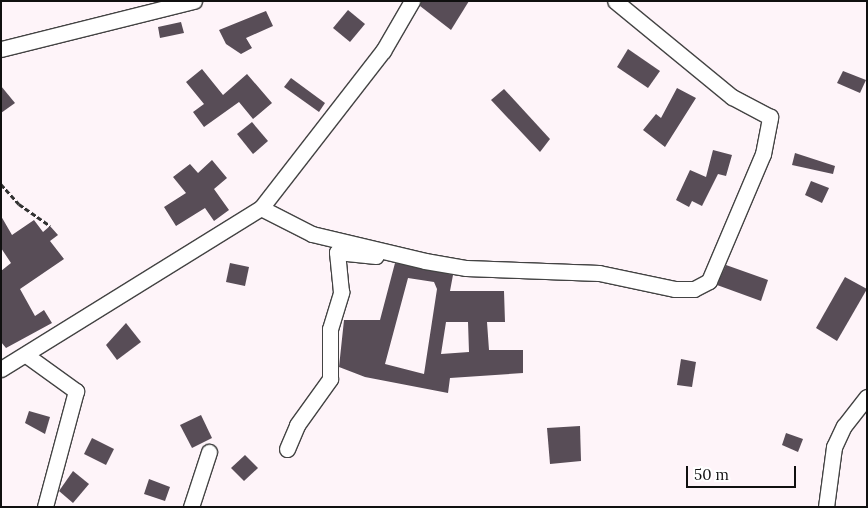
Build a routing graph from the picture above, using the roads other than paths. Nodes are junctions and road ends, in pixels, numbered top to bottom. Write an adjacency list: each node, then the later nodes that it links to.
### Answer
1 (194, 1): 4 (street)
2 (412, 1): 5 (street)
3 (615, 1): 6 (street)
4 (1, 49)
5 (261, 208): 6 (street); 7 (street)
6 (376, 250): 10 (street)
7 (26, 355): 8 (street); 12 (street)
8 (1, 369)
9 (865, 401): 14 (street)
10 (287, 449)
11 (209, 452): 13 (street)
12 (45, 507)
13 (191, 507)
14 (826, 507)

